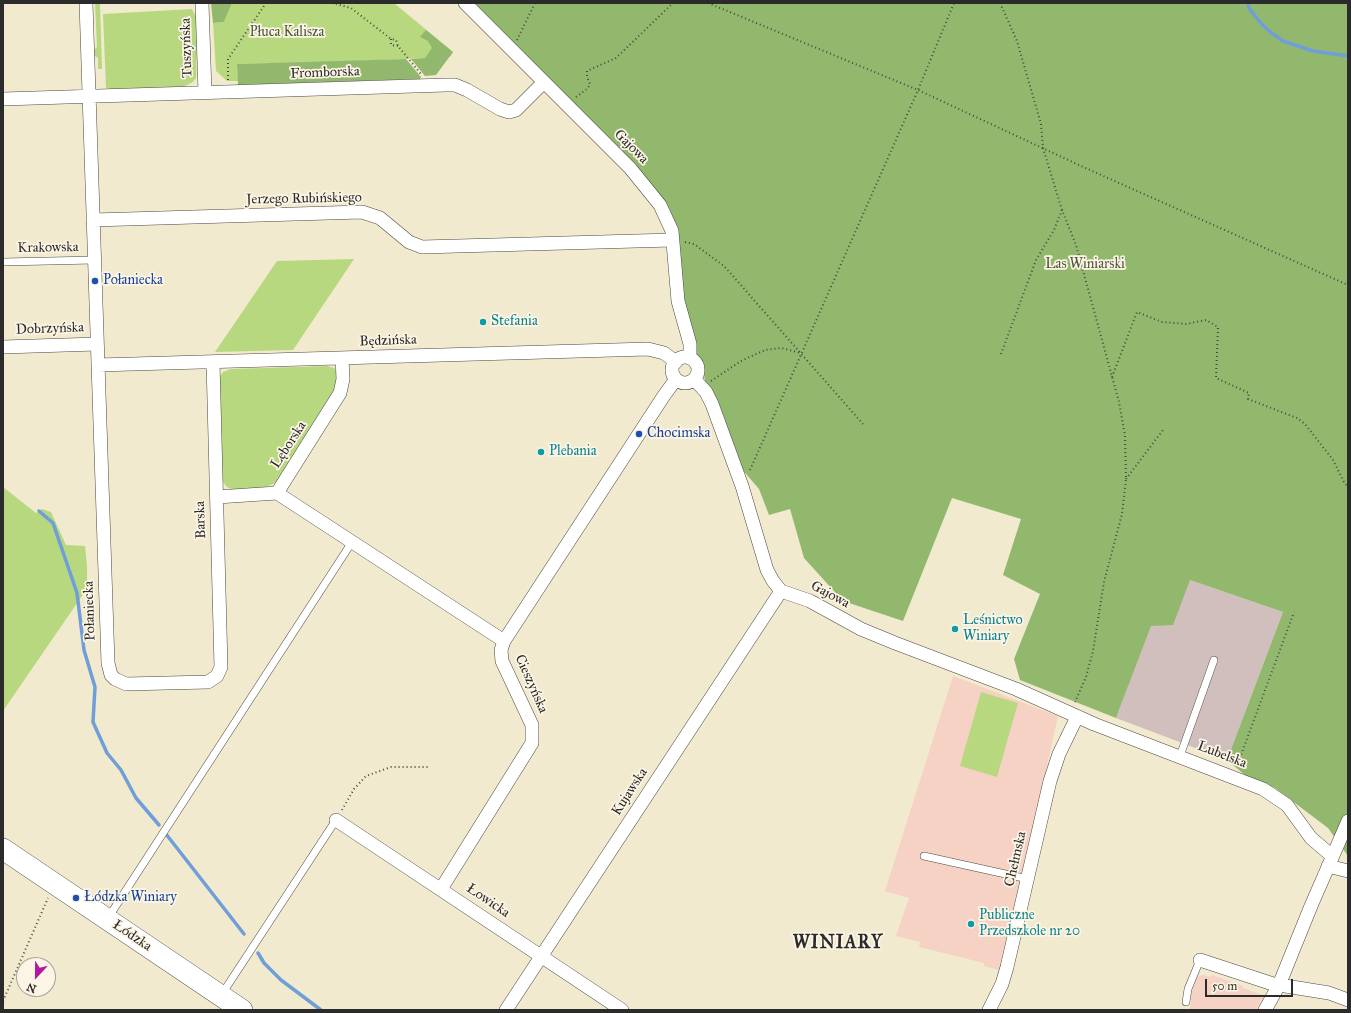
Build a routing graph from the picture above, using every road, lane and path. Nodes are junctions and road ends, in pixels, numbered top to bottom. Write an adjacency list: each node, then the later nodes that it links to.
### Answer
1 (86, 3): 20 (street, Połaniecka)
2 (202, 3): 19 (street, Tuszyńska)
3 (266, 3): 16 (path)
4 (332, 3): 5 (path)
5 (337, 3): 12 (path)
6 (465, 3): 14 (street, Gajowa)
7 (535, 3): 14 (path)
8 (673, 3): 22 (path)
9 (708, 3): 18 (path)
10 (954, 3): 18 (path)
11 (1000, 3): 23 (path)
12 (391, 39): 13 (path); 13 (path)
13 (398, 46): 15 (path)
14 (513, 52): 17 (street, Gajowa)
15 (423, 76)
16 (228, 80)
17 (544, 82): 19 (street, Fromborska); 22 (street, Gajowa)
18 (918, 90): 23 (path); 32 (path)
19 (205, 93): 20 (street, Fromborska)
20 (89, 97): 21 (street, Fromborska); 25 (street, Połaniecka)
21 (3, 99)
22 (561, 100): 26 (street, Gajowa)
23 (1043, 148): 24 (path); 29 (path)
24 (1062, 210): 33 (path); 39 (path)
25 (93, 220): 26 (street, Jerzego Rubińskiego); 27 (street, Połaniecka)
26 (672, 240): 32 (path); 35 (street, Gajowa)
27 (94, 260): 28 (lane, Krakowska); 30 (street, Połaniecka)
28 (3, 262)
29 (1348, 284)
30 (97, 344): 31 (street, Dobrzyńska); 38 (street, Połaniecka)
31 (3, 347)
32 (802, 354): 41 (path); 42 (path); 45 (path)
33 (1001, 354)
34 (342, 358): 36 (street, Będzińska); 37 (street, Będzińska); 47 (street, Lęborska)
35 (690, 358): 37 (street); 41 (street)
36 (213, 362): 38 (street, Będzińska); 48 (street, Barska)
37 (676, 362): 40 (street)
38 (98, 365): 54 (street, Połaniecka)
39 (1112, 378): 44 (path); 46 (path)
40 (676, 379): 41 (street); 52 (street)
41 (698, 383): 45 (street)
42 (863, 424)
43 (1163, 430): 44 (path)
44 (1126, 479): 55 (path)
45 (742, 486): 50 (street)
46 (1348, 486)
47 (277, 493): 48 (street); 49 (street, Cieszyńska)
48 (217, 497): 54 (street, Barska)
49 (352, 542): 52 (street, Cieszyńska); 68 (lane)
50 (781, 591): 55 (street, Gajowa); 69 (street, Kujawska)
51 (1294, 612): 58 (path)
52 (504, 641): 67 (street, Cieszyńska)
53 (1214, 660): 56 (lane)
54 (217, 676)
55 (1074, 715): 56 (street, Lubelska); 65 (street, Chełmska)
56 (1180, 756): 58 (street, Lubelska)
57 (430, 767): 59 (path)
58 (1233, 776): 63 (street, Lubelska)
59 (336, 820): 67 (street, Łowicka); 72 (lane)
60 (1348, 821): 63 (street)
61 (3, 849): 66 (main road, Łódzka)
62 (924, 856): 65 (lane)
63 (1330, 861): 64 (street); 71 (street)
64 (1348, 871)
65 (1028, 879): 79 (street, Chełmska)
66 (55, 884): 68 (main road, Łódzka); 74 (path)
67 (441, 889): 69 (street, Łowicka)
68 (107, 919): 72 (main road, Łódzka)
69 (542, 956): 77 (street, Kujawska); 78 (street, Łowicka)
70 (1200, 960): 71 (street); 75 (lane)
71 (1279, 985): 73 (street); 80 (street)
72 (221, 996): 76 (main road, Łódzka)
73 (1348, 1000)
74 (3, 1001)
75 (1186, 1002)
76 (242, 1010)
77 (506, 1010)
78 (622, 1010)
79 (989, 1010)
80 (1265, 1010)

